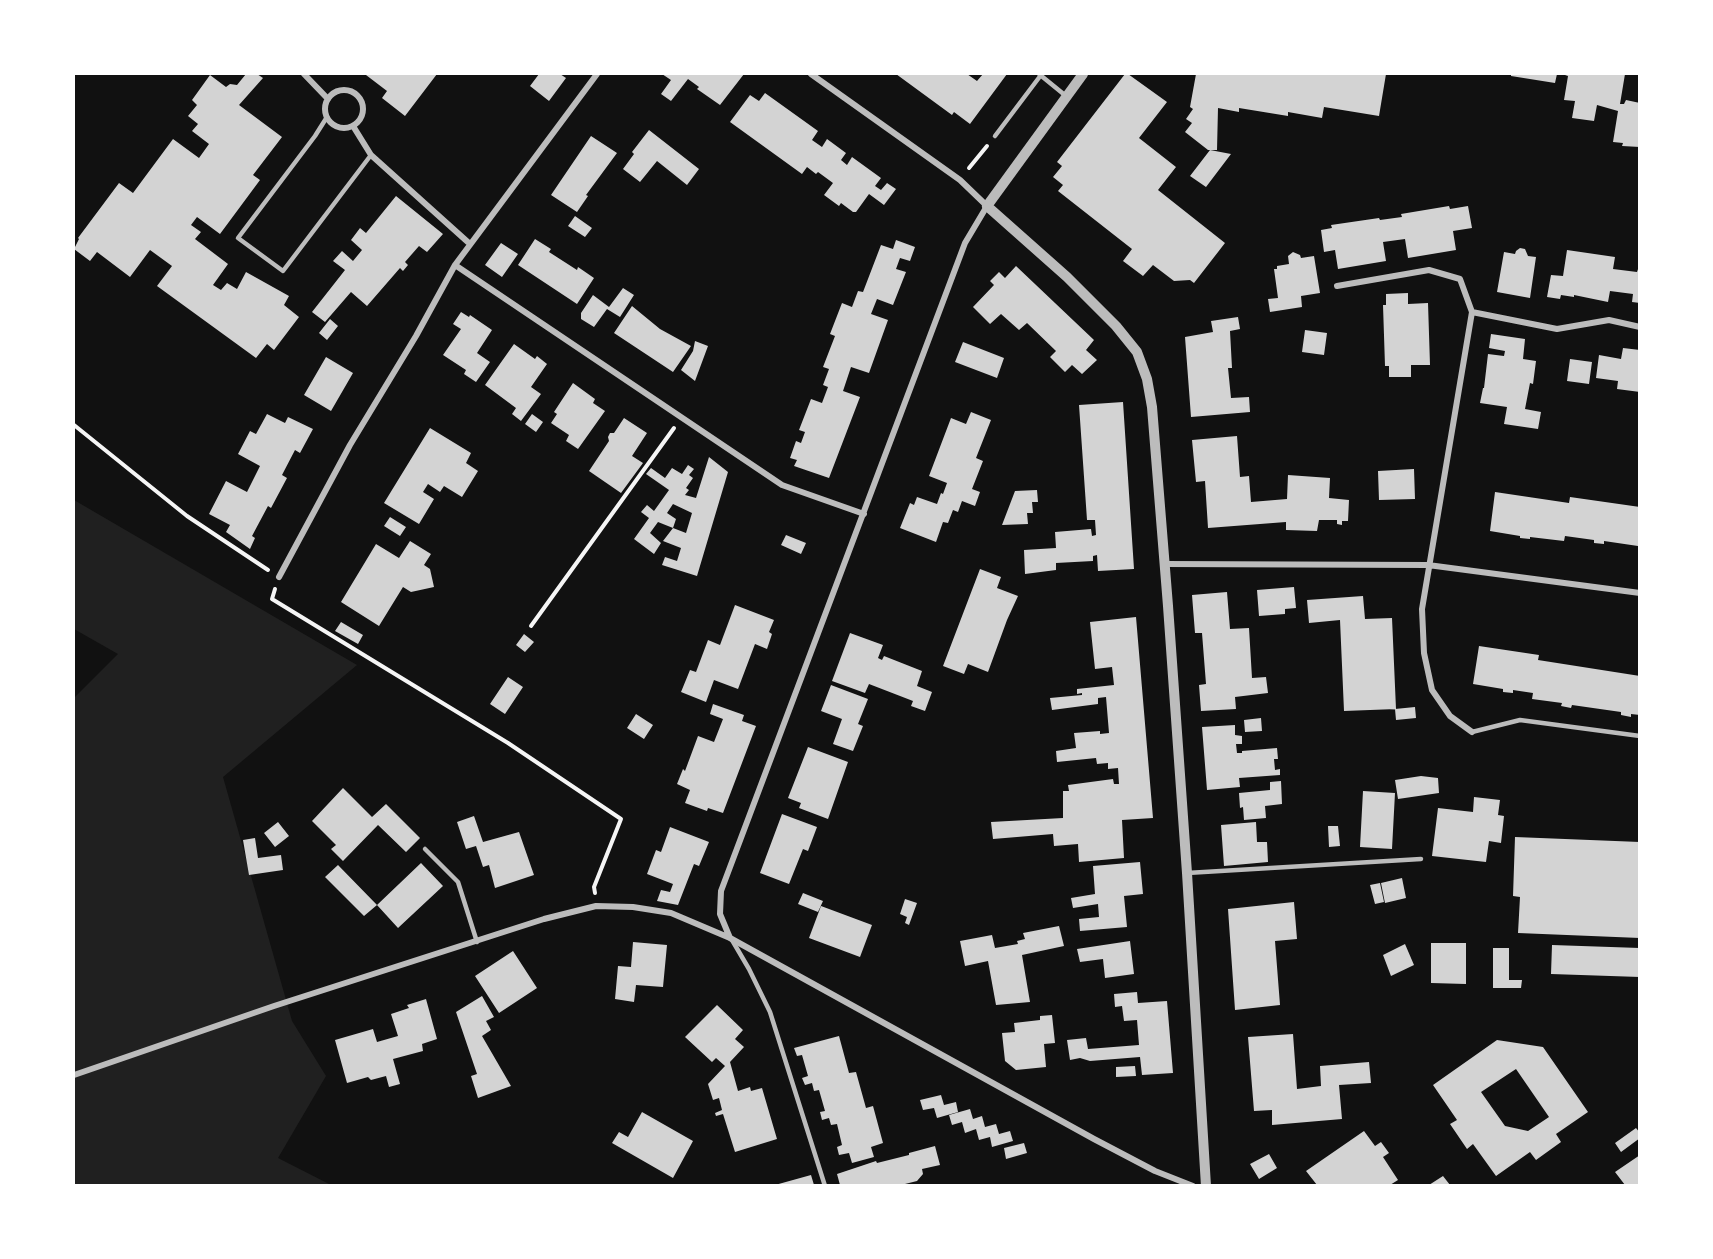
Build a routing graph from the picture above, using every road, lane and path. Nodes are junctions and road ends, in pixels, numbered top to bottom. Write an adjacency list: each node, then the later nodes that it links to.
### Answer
1 (304, 74): 7 (street)
2 (597, 74): 14 (street)
3 (811, 74): 12 (street)
4 (1040, 74): 6 (lane); 10 (lane)
5 (1083, 74): 6 (street)
6 (1066, 96): 13 (street)
7 (328, 99): 8 (street); 9 (street)
8 (327, 117): 9 (street); 11 (lane)
9 (353, 126): 11 (street)
10 (995, 136): 12 (path)
11 (371, 155): 14 (street)
12 (960, 180): 13 (street)
13 (987, 206): 21 (street); 22 (street)
14 (470, 244): 15 (street)
15 (455, 265): 19 (street); 24 (street)
16 (1337, 286): 17 (street)
17 (1472, 312): 18 (street); 23 (street)
18 (1640, 327)
19 (682, 418): 21 (street); 26 (path)
20 (74, 425): 24 (path)
21 (864, 514): 33 (street)
22 (1165, 564): 23 (street); 31 (street)
23 (1428, 565): 25 (street); 27 (street)
24 (279, 577): 32 (path)
25 (1640, 592)
26 (531, 627)
27 (1472, 732): 28 (lane)
28 (1640, 736)
29 (425, 849): 34 (lane)
30 (1421, 859): 31 (lane)
31 (1187, 873): 38 (street)
32 (596, 906): 33 (street); 34 (street)
33 (730, 938): 36 (lane); 37 (street)
34 (477, 942): 35 (street)
35 (74, 1075)
36 (825, 1185)
37 (1193, 1185)
38 (1206, 1185)

